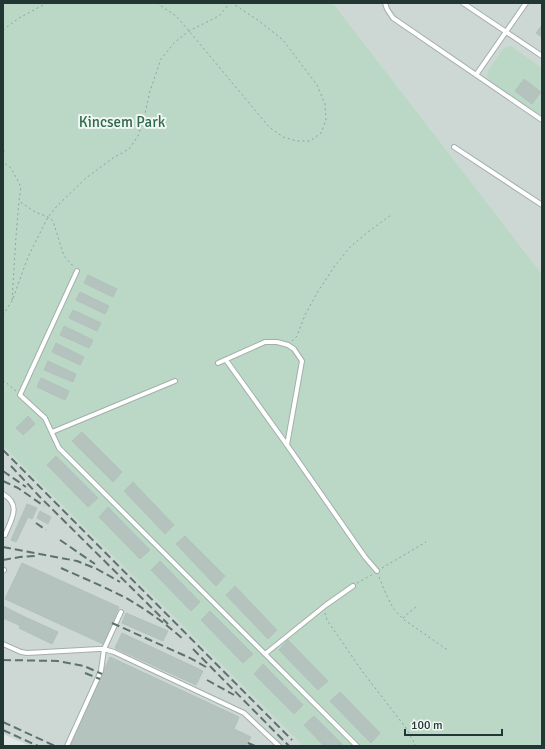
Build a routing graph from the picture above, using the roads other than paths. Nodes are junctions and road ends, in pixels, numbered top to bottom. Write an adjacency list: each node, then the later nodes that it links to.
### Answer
1 (385, 3): 6 (lane)
2 (463, 3): 4 (lane)
3 (526, 3): 4 (lane)
4 (506, 32): 5 (lane); 6 (lane)
5 (542, 56)
6 (476, 75): 7 (lane)
7 (542, 120)
8 (454, 147): 9 (lane)
9 (542, 205)
10 (77, 271): 14 (lane)
11 (226, 360): 12 (lane); 15 (lane); 15 (lane)
12 (218, 363)
13 (175, 381): 14 (lane)
14 (52, 432): 23 (lane)
15 (287, 445): 18 (lane)
16 (3, 494): 17 (lane)
17 (5, 535)
18 (377, 571)
19 (353, 586): 23 (lane)
20 (121, 612): 22 (lane)
21 (3, 644): 22 (lane)
22 (104, 649): 24 (lane); 25 (lane)
23 (265, 654): 26 (lane)
24 (67, 746)
25 (279, 746)
26 (357, 746)

